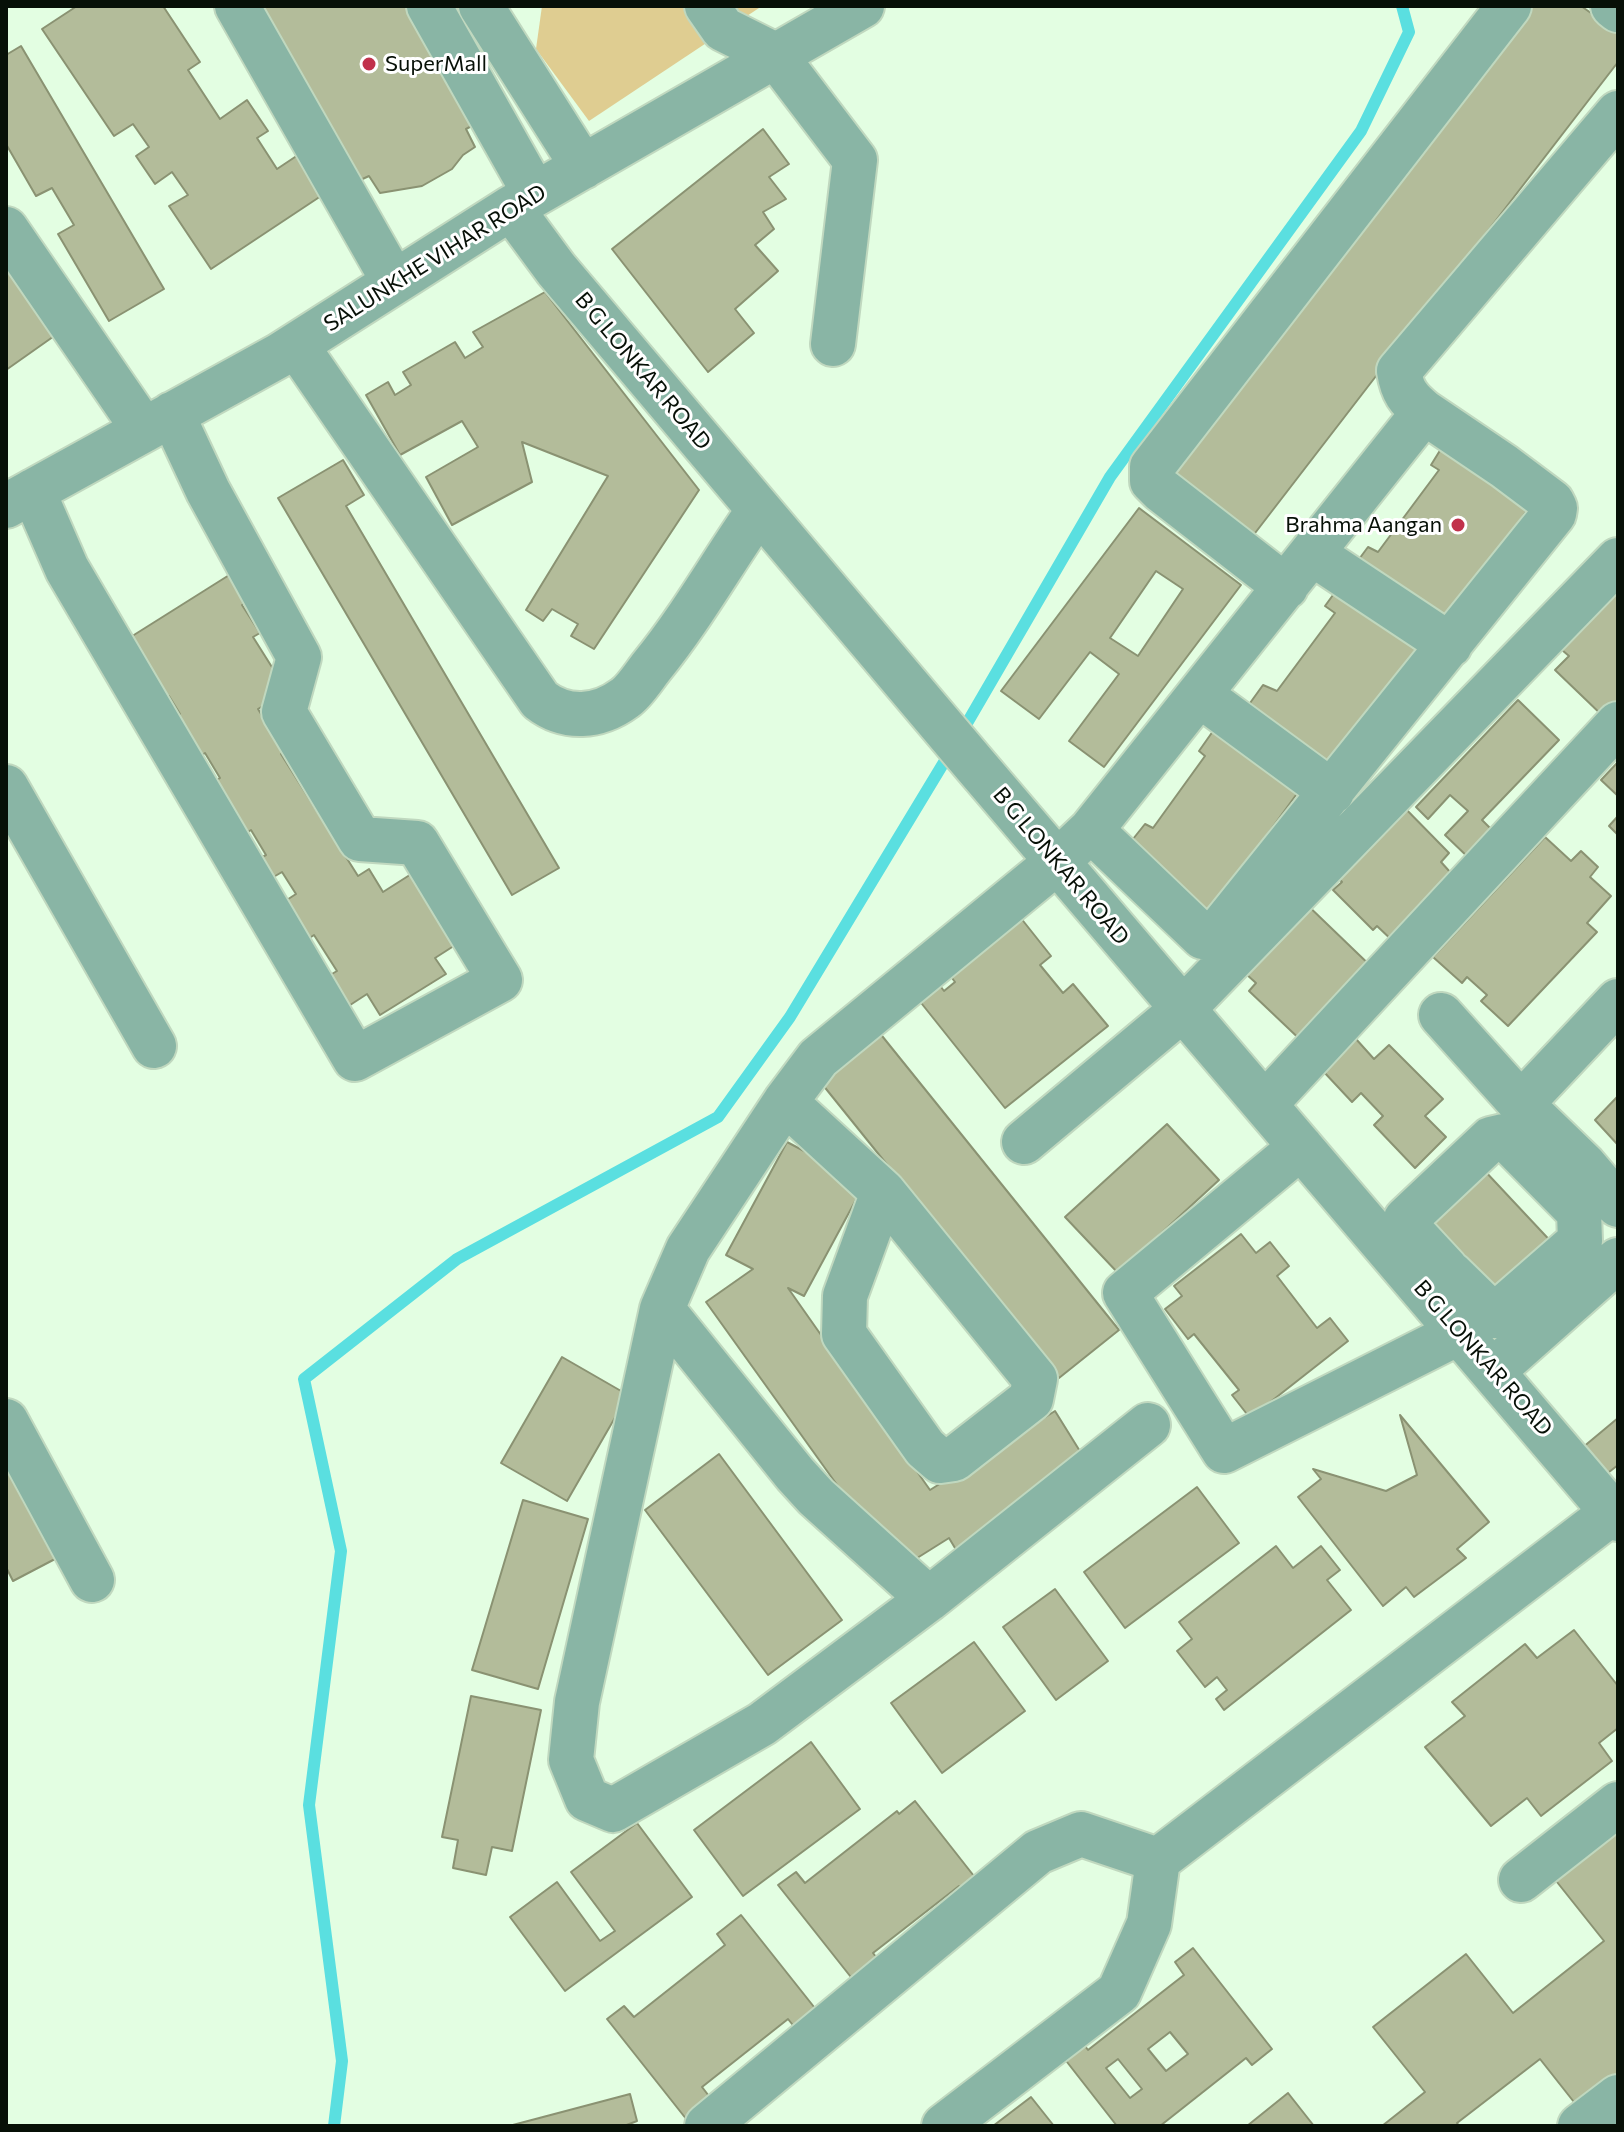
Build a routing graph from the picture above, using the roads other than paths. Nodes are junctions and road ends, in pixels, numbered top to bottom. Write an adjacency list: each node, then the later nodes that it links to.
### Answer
1 (237, 6): 14 (street)
2 (429, 6): 12 (street, B G LONKAR ROAD)
3 (481, 6): 11 (street)
4 (707, 6): 9 (street)
5 (862, 6): 9 (street, SALUNKHE VIHAR ROAD)
6 (1509, 6): 23 (street)
7 (1613, 6): 8 (street)
8 (1618, 10)
9 (775, 55): 11 (street, SALUNKHE VIHAR ROAD); 15 (street)
10 (1618, 113): 17 (street)
11 (583, 167): 12 (street, SALUNKHE VIHAR ROAD)
12 (523, 201): 14 (street, SALUNKHE VIHAR ROAD); 20 (street, B G LONKAR ROAD)
13 (6, 229): 18 (street)
14 (394, 282): 16 (street, SALUNKHE VIHAR ROAD)
15 (833, 344)
16 (296, 345): 18 (street, SALUNKHE VIHAR ROAD); 20 (street)
17 (1424, 412): 21 (street); 24 (street)
18 (158, 422): 19 (street, SALUNKHE VIHAR ROAD); 19 (street)
19 (20, 498)
20 (759, 510): 30 (street, B G LONKAR ROAD)
21 (1313, 554): 23 (street); 24 (street)
22 (1618, 560): 32 (street)
23 (1286, 587): 25 (street)
24 (1450, 645): 28 (street)
25 (1200, 695): 28 (street); 29 (street)
26 (1618, 724): 36 (street)
27 (6, 787): 34 (street)
28 (1332, 792): 29 (street)
29 (1091, 830): 30 (street)
30 (1057, 862): 32 (street, B G LONKAR ROAD); 35 (street)
31 (1618, 1001): 37 (street)
32 (1183, 1009): 36 (street, B G LONKAR ROAD); 38 (street)
33 (1441, 1015): 37 (street)
34 (154, 1046)
35 (785, 1102): 41 (street); 45 (street)
36 (1265, 1104): 39 (street, B G LONKAR ROAD)
37 (1521, 1104): 40 (street)
38 (1024, 1142)
39 (1301, 1147): 44 (street, B G LONKAR ROAD); 46 (street)
40 (1570, 1177): 42 (street); 44 (street); 44 (street)
41 (883, 1192): 41 (street)
42 (1618, 1205)
43 (1618, 1260): 47 (street)
44 (1440, 1285): 46 (street, B G LONKAR ROAD)
45 (662, 1309): 52 (street); 52 (street)
46 (1460, 1332): 47 (street, B G LONKAR ROAD)
47 (1494, 1370): 50 (street, B G LONKAR ROAD)
48 (6, 1421): 51 (street)
49 (1148, 1425): 52 (street)
50 (1615, 1516): 54 (street)
51 (92, 1580)
52 (929, 1599)
53 (1618, 1804): 55 (street)
54 (1158, 1860): 57 (street); 58 (street)
55 (1521, 1880)
56 (1618, 2097): 59 (street)
57 (707, 2126)
58 (944, 2126)
59 (1580, 2126)

